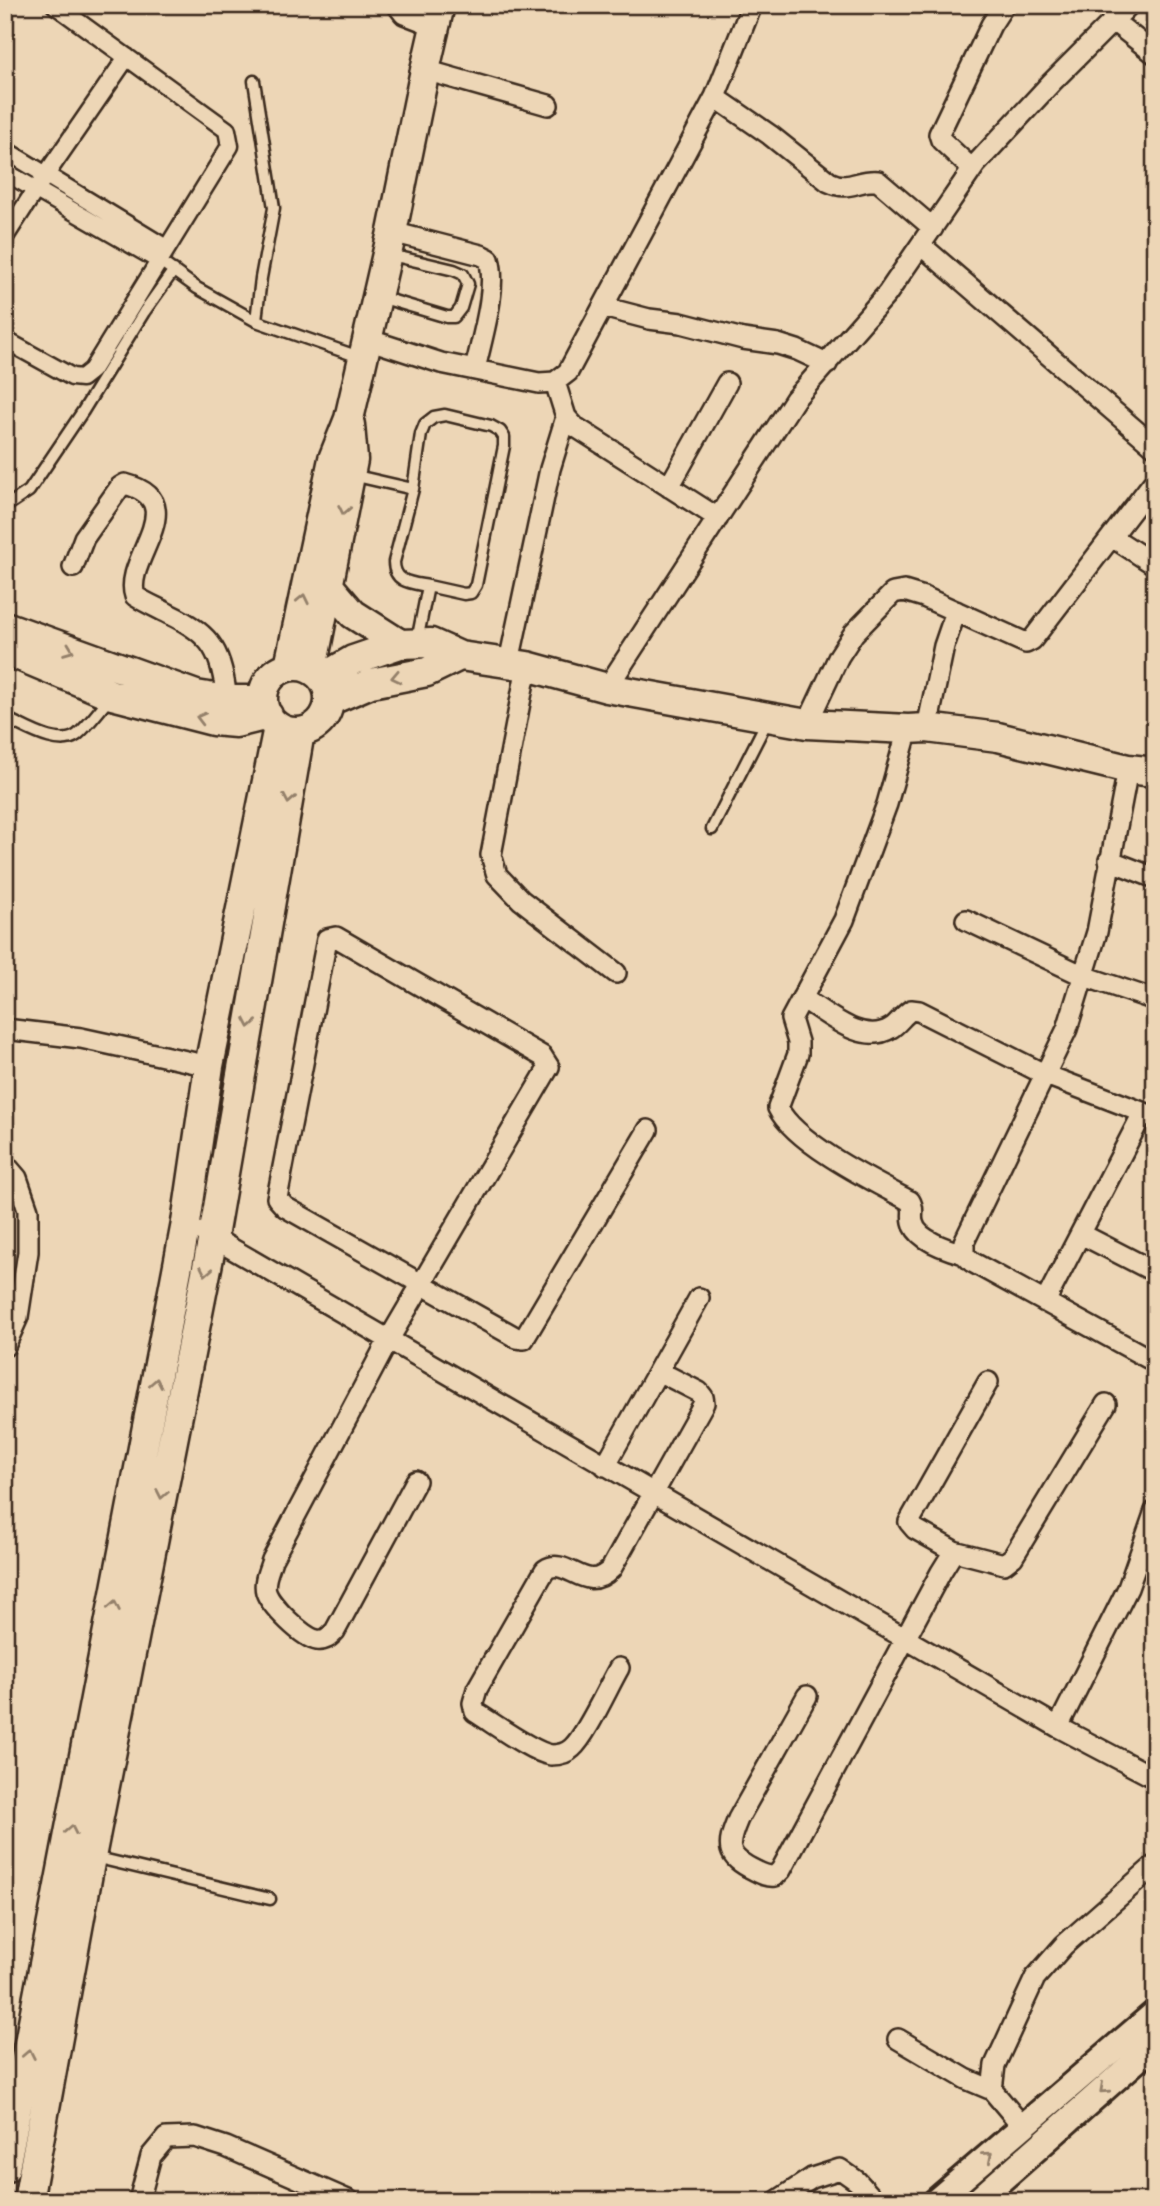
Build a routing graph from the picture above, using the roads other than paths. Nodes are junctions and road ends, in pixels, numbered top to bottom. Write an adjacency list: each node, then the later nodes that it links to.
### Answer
1 (55, 5): 9 (street)
2 (397, 5): 6 (street)
3 (752, 5): 12 (street)
4 (1004, 5): 15 (street)
5 (1129, 5): 7 (street)
6 (438, 15): 10 (main road)
7 (1112, 20): 8 (street); 15 (street)
8 (1155, 54)
9 (127, 57): 17 (street); 23 (street)
10 (425, 70): 13 (street); 21 (main road)
11 (254, 81): 27 (lane)
12 (715, 97): 19 (street); 26 (street)
13 (548, 106)
14 (5, 150): 17 (street)
15 (972, 169): 19 (street)
16 (5, 172): 18 (street)
17 (47, 176): 18 (street); 23 (street)
18 (36, 189): 20 (street); 23 (street)
19 (933, 228): 22 (street)
20 (5, 237)
21 (390, 243): 25 (main road); 25 (lane); 31 (street)
22 (922, 246): 30 (street); 36 (street)
23 (163, 254): 24 (lane); 28 (street)
24 (174, 270): 27 (lane); 41 (lane)
25 (376, 296): 29 (main road)
26 (603, 307): 30 (street); 32 (street)
27 (256, 321): 29 (lane)
28 (5, 340)
29 (365, 349): 31 (street); 35 (main road)
30 (827, 364): 42 (street)
31 (475, 370): 32 (street)
32 (555, 382): 34 (street)
33 (727, 383): 39 (street)
34 (566, 417): 39 (street); 53 (street)
35 (349, 419): 37 (main road); 54 (main road, one-way to 35)
36 (1155, 447)
37 (351, 475): 40 (lane); 46 (main road, one-way to 46)
38 (1155, 480): 43 (street)
39 (669, 488): 42 (street)
40 (413, 489): 47 (lane); 47 (lane)
41 (5, 508)
42 (718, 518): 55 (street)
43 (1112, 537): 44 (street); 48 (street)
44 (1155, 565)
45 (73, 567): 57 (street)
46 (329, 586): 50 (main road); 54 (main road)
47 (428, 586): 50 (lane)
48 (956, 611): 61 (street); 62 (street)
49 (5, 626): 57 (main road, one-way to 57)
50 (408, 643): 52 (main road); 54 (main road)
51 (5, 650): 56 (main road)
52 (460, 656): 53 (main road); 54 (main road, one-way to 54)
53 (518, 664): 55 (main road); 68 (street)
54 (313, 679): 60 (main road); 60 (main road)
55 (607, 688): 58 (main road)
56 (112, 695): 59 (lane); 60 (main road, one-way to 56)
57 (227, 700): 60 (main road)
58 (769, 717): 61 (main road); 64 (lane)
59 (5, 718)
60 (277, 718): 73 (main road); 80 (main road, one-way to 80)
61 (807, 724): 62 (main road)
62 (917, 729): 63 (main road); 70 (street)
63 (1142, 770): 65 (street)
64 (712, 829)
65 (1109, 860): 66 (street); 69 (street)
66 (1155, 878)
67 (966, 920): 69 (street)
68 (616, 973)
69 (1084, 975): 71 (street); 74 (street)
70 (803, 998): 74 (street); 81 (street)
71 (1155, 1000)
72 (5, 1029): 73 (street)
73 (209, 1066): 78 (main road)
74 (1046, 1075): 75 (street); 81 (street)
75 (1149, 1115): 79 (street)
76 (648, 1130): 83 (street)
77 (5, 1164): 87 (street)
78 (186, 1223): 80 (street); 108 (main road, one-way to 78)
79 (1081, 1234): 82 (street); 85 (street)
80 (213, 1237): 86 (street); 102 (main road, one-way to 102)
81 (964, 1254): 85 (street)
82 (1155, 1272)
83 (422, 1284): 83 (street); 86 (street)
84 (699, 1298): 89 (street)
85 (1045, 1302): 88 (street)
86 (388, 1341): 92 (street); 93 (street)
87 (5, 1346)
88 (1155, 1363)
89 (657, 1371): 92 (street); 94 (street)
90 (988, 1382): 96 (street)
91 (1106, 1404): 96 (street)
92 (605, 1466): 94 (street)
93 (416, 1481)
94 (654, 1494): 97 (street); 98 (street)
95 (1155, 1511): 100 (street)
96 (954, 1551): 97 (street)
97 (905, 1639): 99 (street); 100 (street)
98 (619, 1668)
99 (807, 1696)
100 (1058, 1727): 101 (street)
101 (1155, 1778)
102 (91, 1857): 104 (lane); 112 (main road)
103 (1155, 1865): 109 (street)
104 (270, 1899)
105 (1155, 2013): 110 (street)
106 (898, 2039): 109 (street)
107 (1155, 2044): 118 (street, one-way to 118)
108 (13, 2090): 111 (main road)
109 (992, 2090): 110 (street)
110 (1023, 2127): 117 (street, one-way to 110)
111 (5, 2168)
112 (28, 2201)
113 (139, 2201): 114 (street)
114 (350, 2201)
115 (777, 2201): 116 (street)
116 (875, 2201)
117 (936, 2201)
118 (978, 2201)

